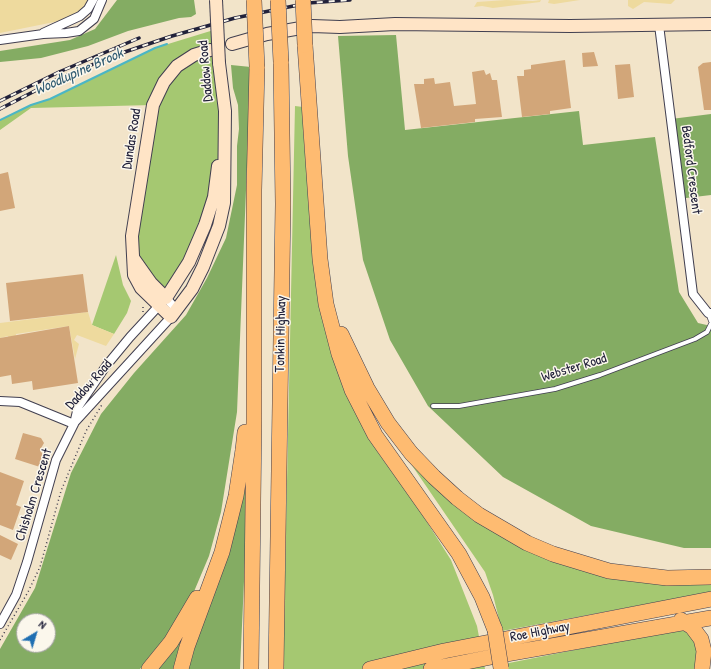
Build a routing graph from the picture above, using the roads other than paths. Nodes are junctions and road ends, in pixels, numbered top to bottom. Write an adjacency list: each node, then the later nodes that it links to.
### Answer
1 (94, 0): 9 (street)
2 (102, 0): 9 (street)
3 (216, 0): 13 (main road, Daddow Road, bridge)
4 (254, 0): 14 (highway, Tonkin Highway, bridge)
5 (278, 0): 32 (highway, Tonkin Highway, bridge)
6 (303, 0): 16 (highway, bridge)
7 (711, 24): 8 (main road)
8 (659, 25): 11 (main road); 18 (street, Bedford Crescent)
9 (43, 34): 10 (street)
10 (0, 40)
11 (232, 44)
12 (210, 50): 15 (main road, Dundas Road)
13 (226, 140): 15 (main road, Daddow Road); 17 (main road, Daddow Road)
14 (253, 293): 22 (highway); 31 (highway, Tonkin Highway)
15 (163, 302): 17 (main road, Dundas Road); 21 (street, Daddow Road)
16 (326, 304): 23 (highway); 35 (highway)
17 (174, 313): 21 (street, Daddow Road)
18 (710, 318): 20 (lane, Webster Road)
19 (0, 401): 21 (street)
20 (433, 406)
21 (74, 424): 28 (street, Chisholm Crescent)
22 (232, 514): 29 (highway); 30 (highway)
23 (711, 577)
24 (711, 599): 25 (highway, Roe Highway)
25 (611, 618): 27 (highway); 33 (highway, Roe Highway)
26 (711, 618): 27 (highway, Roe Highway)
27 (687, 623): 34 (highway, Roe Highway); 36 (highway)
28 (0, 624)
29 (149, 669)
30 (181, 669)
31 (251, 669)
32 (276, 669)
33 (370, 669)
34 (431, 669)
35 (498, 669)
36 (702, 669)

